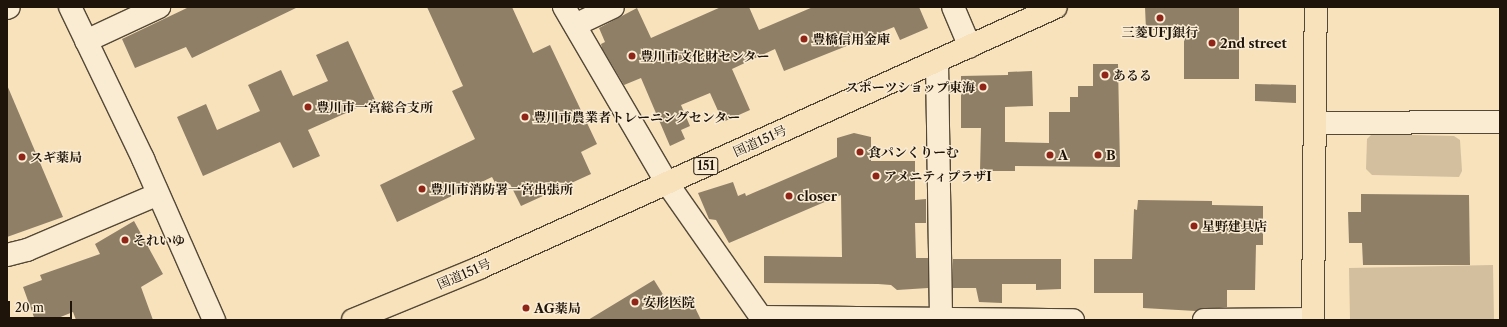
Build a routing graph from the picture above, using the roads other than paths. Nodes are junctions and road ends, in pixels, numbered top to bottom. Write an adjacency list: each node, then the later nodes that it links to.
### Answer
1 (70, 7): 8 (street)
2 (160, 7): 8 (street)
3 (613, 7): 7 (street)
4 (953, 7): 9 (street)
5 (1056, 7): 9 (main road, 国道151号 / 151)
6 (1316, 7): 12 (main road)
7 (569, 16): 13 (street)
8 (86, 41): 14 (street)
9 (970, 47): 10 (main road, 国道151号 / 151)
10 (938, 62): 13 (main road, 国道151号 / 151); 17 (street)
11 (1500, 122): 12 (street)
12 (1316, 123): 18 (main road)
13 (668, 183): 16 (street); 20 (main road, 国道151号 / 151)
14 (158, 194): 15 (street); 19 (street)
15 (7, 255)
16 (762, 319): 17 (street)
17 (941, 319): 21 (street)
18 (1314, 319): 22 (street)
19 (214, 320)
20 (353, 320)
21 (1073, 320)
22 (1204, 320)

